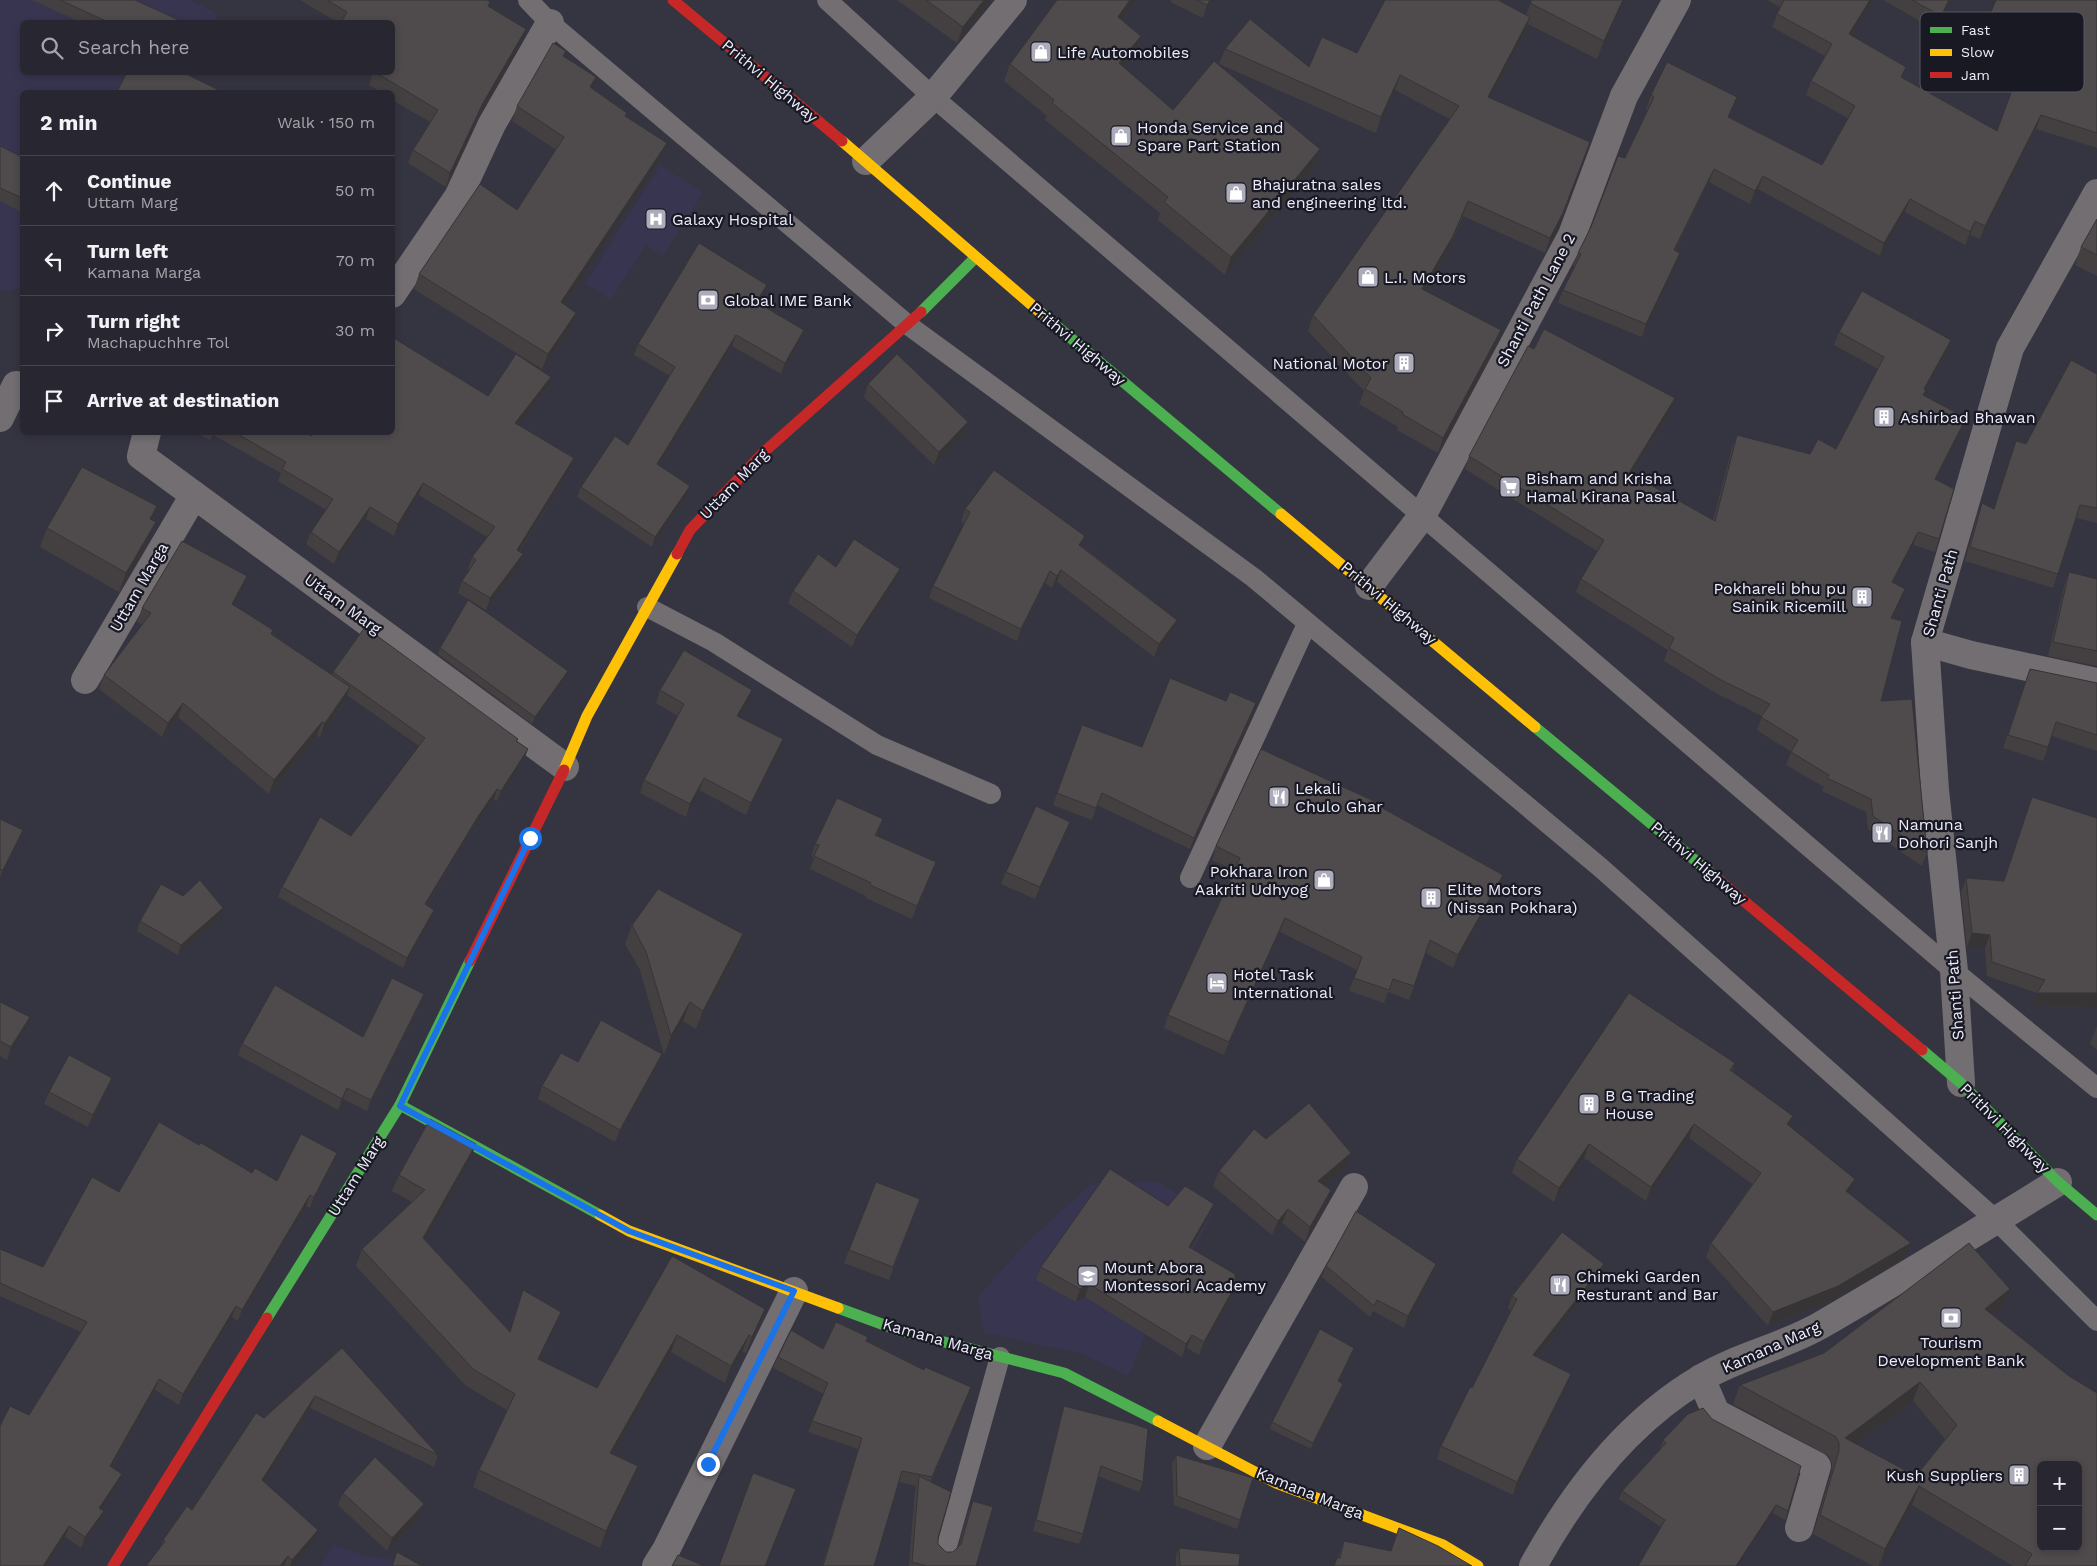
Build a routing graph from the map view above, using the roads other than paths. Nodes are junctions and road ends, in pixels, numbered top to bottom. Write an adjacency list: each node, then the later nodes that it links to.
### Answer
1 (528, 0): 6 (lane)
2 (672, 0): 8 (main road, Prithvi Highway)
3 (827, 0): 7 (lane)
4 (1013, 0): 7 (street)
5 (1677, 0): 17 (street, Shanti Path Lane 2)
6 (550, 23): 11 (street); 12 (lane)
7 (933, 97): 8 (street); 17 (lane)
8 (866, 161): 10 (main road, Prithvi Highway)
9 (2097, 193): 21 (street, Shanti Path)
10 (975, 258): 12 (main road, Uttam Marg); 18 (main road, Prithvi Highway)
11 (395, 290)
12 (908, 325): 19 (main road, Uttam Marg); 20 (lane)
13 (13, 389): 14 (street)
14 (0, 418)
15 (145, 435): 16 (street, Uttam Marg)
16 (194, 495): 22 (street, Uttam Marga); 24 (street, Uttam Marg)
17 (1422, 516): 18 (street, Shanti Path Lane 2); 27 (lane)
18 (1368, 586): 28 (main road, Prithvi Highway)
19 (647, 607): 24 (main road, Uttam Marg); 25 (lane)
20 (1307, 624): 26 (lane); 34 (lane)
21 (1925, 642): 23 (street); 27 (street, Shanti Path)
22 (85, 680)
23 (2097, 682)
24 (564, 767): 30 (main road, Uttam Marg)
25 (991, 794)
26 (1190, 878)
27 (1954, 971): 28 (street, Shanti Path); 29 (lane)
28 (1961, 1083): 31 (main road, Prithvi Highway)
29 (2097, 1088)
30 (400, 1106): 35 (main road, Kamana Marga); 42 (main road, Uttam Marg)
31 (2058, 1182): 33 (main road, Prithvi Highway); 34 (street, Kamana Marg)
32 (1354, 1187): 39 (street)
33 (2097, 1216)
34 (1996, 1220): 36 (lane); 38 (street, Kamana Marg)
35 (794, 1291): 37 (main road, Kamana Marga); 43 (street)
36 (2097, 1321)
37 (1000, 1357): 39 (main road, Kamana Marga); 41 (lane)
38 (1701, 1378): 40 (street); 45 (street, Kamana Marg)
39 (1207, 1446): 44 (main road, Kamana Marga)
40 (1799, 1528)
41 (945, 1552)
42 (113, 1566)
43 (656, 1566)
44 (1478, 1566)
45 (1533, 1566)

